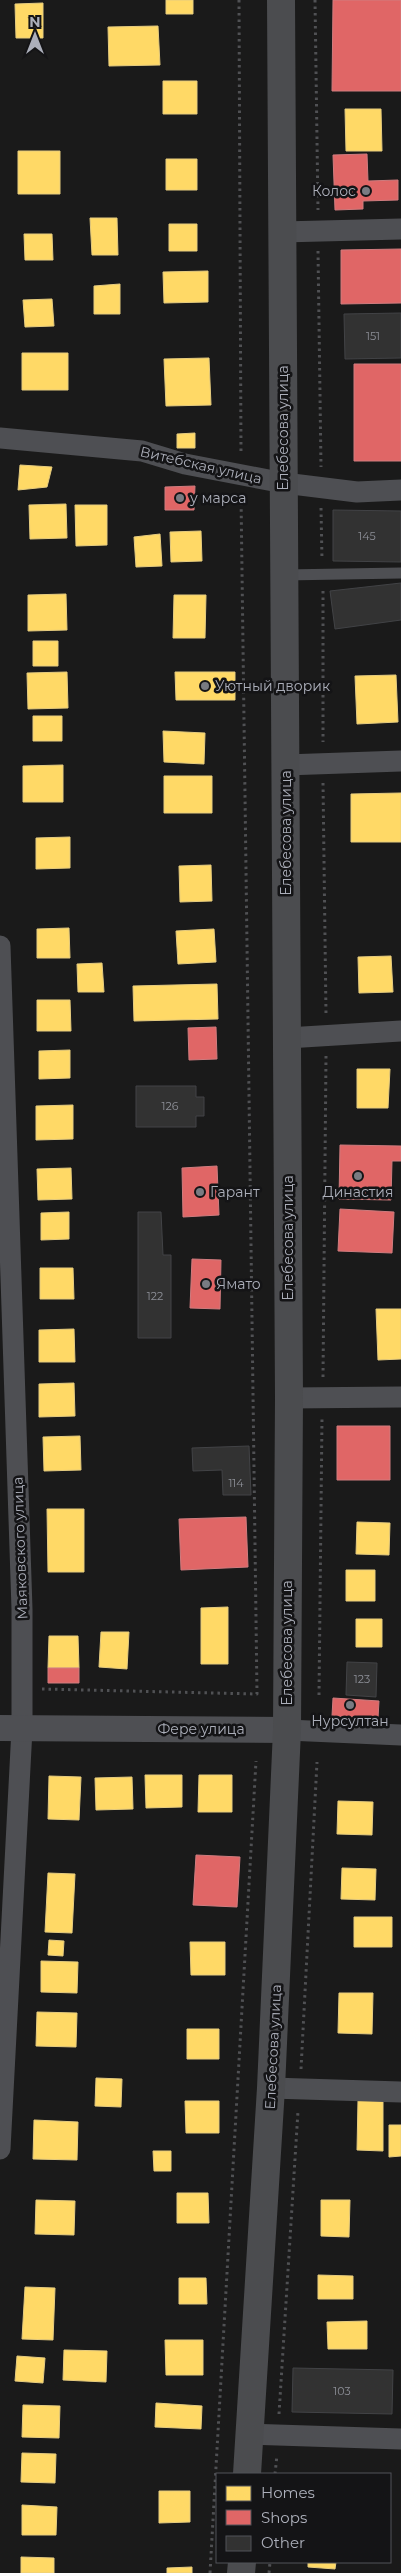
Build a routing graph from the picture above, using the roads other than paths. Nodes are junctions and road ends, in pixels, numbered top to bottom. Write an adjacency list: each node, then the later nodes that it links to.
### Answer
1 (281, 0): 3 (main road, Елебесова улица)
2 (401, 230): 3 (street)
3 (282, 232): 5 (main road, Елебесова улица)
4 (0, 438): 5 (street, Витебская улица)
5 (284, 483): 6 (street, Витебская улица); 8 (main road, Елебесова улица)
6 (401, 490)
7 (401, 573): 8 (lane)
8 (284, 575): 10 (main road, Елебесова улица)
9 (401, 761): 10 (street)
10 (285, 765): 13 (main road, Елебесова улица)
11 (0, 946): 16 (street, Маяковского улица)
12 (401, 1031): 13 (street)
13 (287, 1038): 15 (main road, Елебесова улица)
14 (401, 1396): 15 (street)
15 (289, 1398): 17 (main road, Елебесова улица)
16 (11, 1729): 17 (street, Фере улица); 21 (street, Маяковского улица)
17 (287, 1730): 18 (street, Фере улица); 19 (main road, Елебесова улица)
18 (401, 1735)
19 (271, 2088): 20 (street); 22 (main road, Елебесова улица)
20 (401, 2092)
21 (0, 2149)
22 (250, 2434): 23 (street); 24 (main road, Елебесова улица)
23 (401, 2439)
24 (247, 2473)

